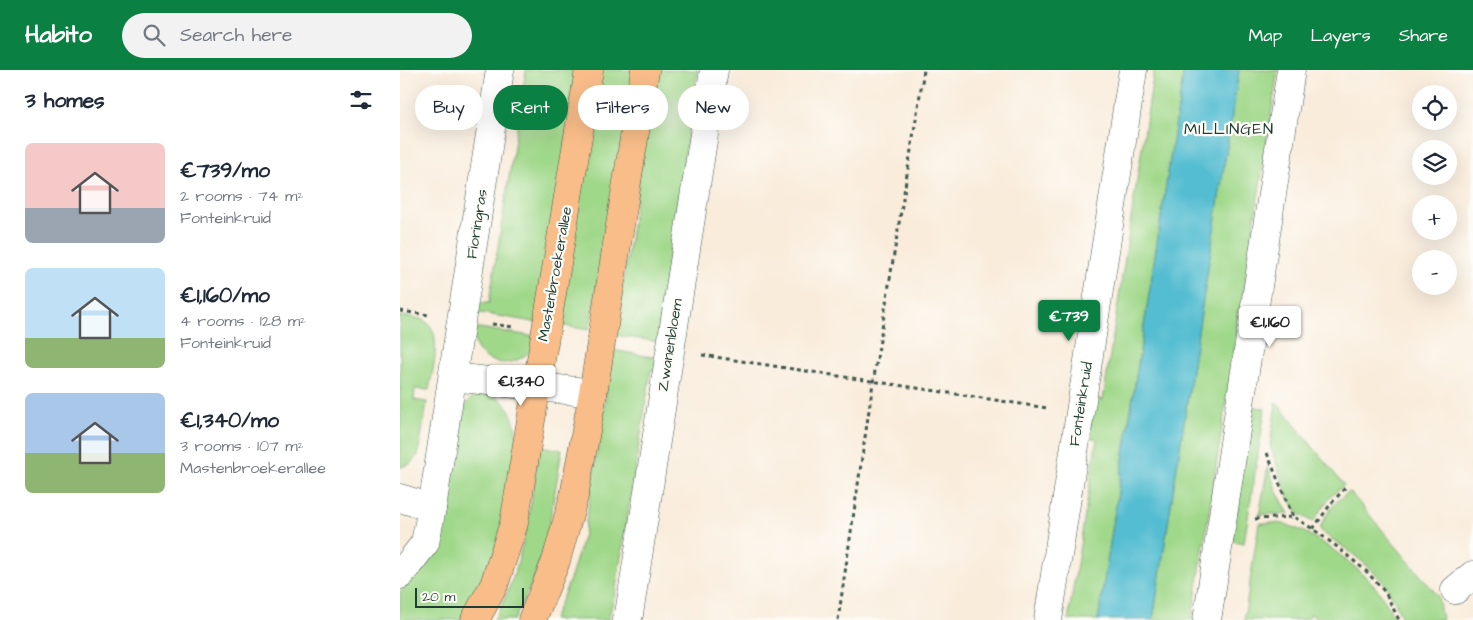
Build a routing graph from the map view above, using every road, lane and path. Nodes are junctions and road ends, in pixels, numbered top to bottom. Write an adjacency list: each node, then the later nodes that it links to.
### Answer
1 (500, 70): 9 (street, Fioringras)
2 (589, 70): 11 (main road, Mastenbroekerallee)
3 (645, 70): 12 (main road)
4 (714, 70): 8 (street, Zwanenbloem)
5 (924, 70): 10 (path)
6 (1133, 70): 13 (street, Fonteinkruid)
7 (1291, 70): 20 (street)
8 (669, 350): 10 (path); 24 (street, Zwanenbloem)
9 (452, 377): 11 (street); 17 (street, Fioringras)
10 (873, 383): 13 (path); 25 (path)
11 (536, 387): 12 (street); 22 (main road, Mastenbroekerallee)
12 (593, 393): 23 (main road)
13 (1080, 413): 26 (street, Fonteinkruid)
14 (1266, 450): 18 (path)
15 (1346, 487): 19 (path)
16 (400, 498): 17 (street)
17 (432, 508): 21 (street, Fioringras)
18 (1294, 517): 19 (path); 20 (path)
19 (1313, 529): 28 (path)
20 (1219, 541): 27 (street)
21 (400, 575)
22 (475, 620)
23 (532, 620)
24 (626, 620)
25 (838, 620)
26 (1048, 620)
27 (1207, 620)
28 (1399, 620)

